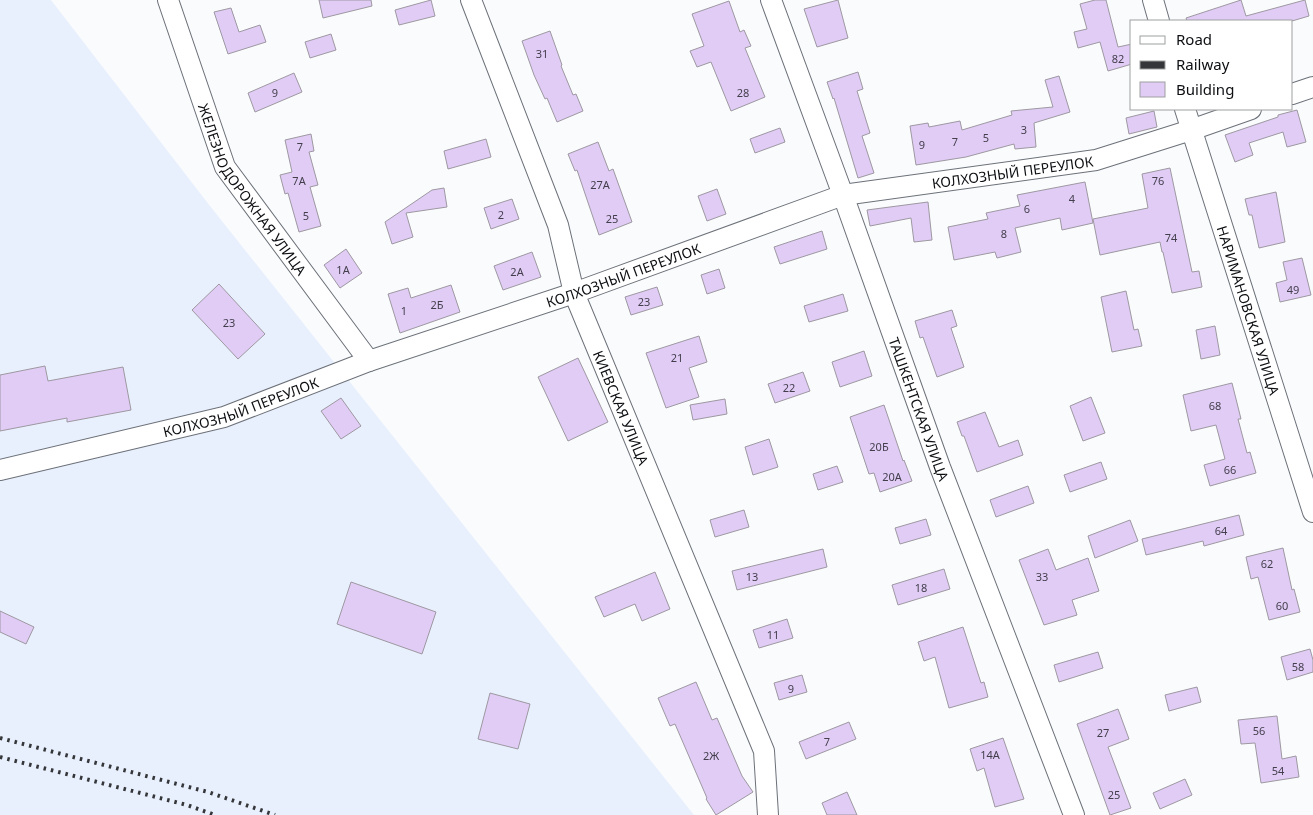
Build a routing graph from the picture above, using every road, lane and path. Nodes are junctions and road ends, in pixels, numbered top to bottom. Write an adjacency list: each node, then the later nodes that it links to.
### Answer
1 (168, 0): 13 (street, ЖЕЛЕЗНОДОРОЖНАЯ УЛИЦА)
2 (471, 0): 12 (street, КИЕВСКАЯ УЛИЦА)
3 (771, 0): 11 (street, ТАШКЕНТСКАЯ УЛИЦА)
4 (1153, 0): 5 (street)
5 (1159, 20)
6 (1313, 87): 7 (street)
7 (1293, 94)
8 (1185, 110): 10 (street, НАРИМАНОВСКАЯ УЛИЦА)
9 (1248, 110): 10 (street, КОЛХОЗНЫЙ ПЕРЕУЛОК)
10 (1191, 130): 11 (street, КОЛХОЗНЫЙ ПЕРЕУЛОК); 15 (street, НАРИМАНОВСКАЯ УЛИЦА)
11 (843, 195): 12 (street, КОЛХОЗНЫЙ ПЕРЕУЛОК); 17 (street, ТАШКЕНТСКАЯ УЛИЦА)
12 (574, 293): 13 (street, КОЛХОЗНЫЙ ПЕРЕУЛОК); 16 (street, КИЕВСКАЯ УЛИЦА)
13 (369, 361): 14 (street, КОЛХОЗНЫЙ ПЕРЕУЛОК)
14 (0, 470)
15 (1313, 512)
16 (768, 815)
17 (1074, 815)

